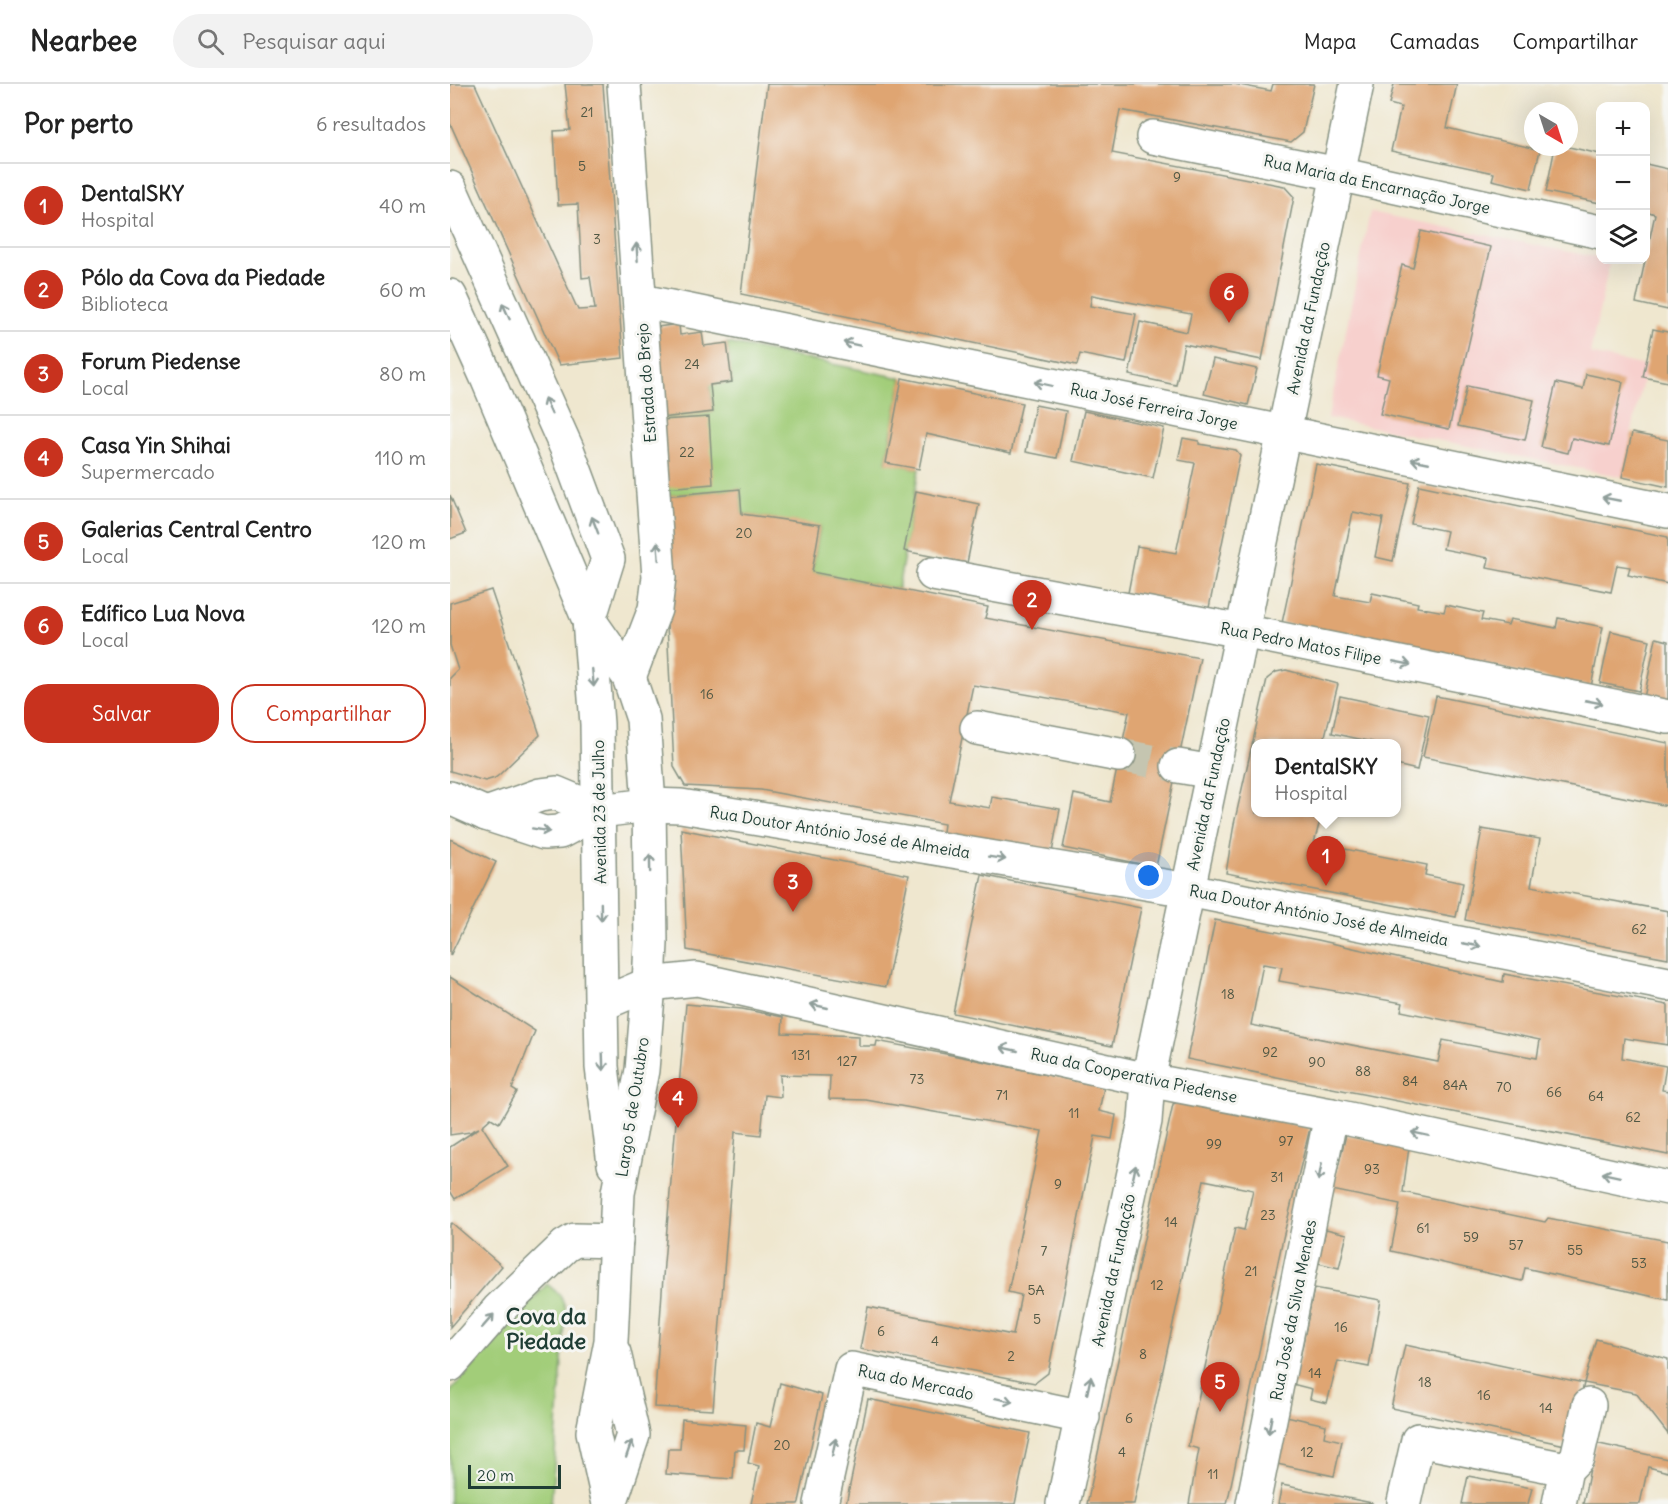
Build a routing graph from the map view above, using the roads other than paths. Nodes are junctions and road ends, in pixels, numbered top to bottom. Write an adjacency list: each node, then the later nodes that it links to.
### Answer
1 (624, 84): 8 (street, Estrada do Brejo, one-way to 1)
2 (1357, 84): 4 (street, Avenida da Fundação)
3 (1153, 138): 4 (street, Rua Maria da Encarnação Jorge)
4 (1338, 174): 6 (street, Rua Maria da Encarnação Jorge); 11 (street, Avenida da Fundação)
5 (450, 188): 9 (street, one-way to 5)
6 (1596, 231)
7 (450, 296): 10 (street, Avenida 23 de Julho)
8 (641, 301): 11 (street, Rua José Ferreira Jorge, one-way to 8); 16 (street, Estrada do Brejo, one-way to 8)
9 (528, 362): 10 (street); 14 (street, one-way to 9)
10 (488, 380): 14 (street, Avenida 23 de Julho)
11 (1284, 433): 12 (street, Rua José Ferreira Jorge, one-way to 11); 15 (street, Avenida da Fundação)
12 (1668, 511)
13 (933, 574): 15 (street, Rua Pedro Matos Filipe)
14 (589, 620): 16 (street, Avenida 23 de Julho); 24 (street, Avenida 23 de Julho, one-way to 24)
15 (1242, 631): 17 (street, Rua Pedro Matos Filipe, one-way to 17); 21 (street, Avenida da Fundação)
16 (629, 677): 23 (street, Avenida 23 de Julho)
17 (1668, 717)
18 (977, 728): 19 (street)
19 (1119, 755)
20 (1178, 765): 21 (street)
21 (1213, 772): 25 (street, Avenida da Fundação)
22 (450, 798): 24 (street)
23 (649, 805): 24 (street, Rua Doutor António José de Almeida); 25 (street, Rua Doutor António José de Almeida, one-way to 25); 26 (street, Avenida 23 de Julho, one-way to 23)
24 (599, 811): 28 (street, Avenida 23 de Julho, one-way to 28)
25 (1188, 890): 27 (street, Rua Doutor António José de Almeida, one-way to 27); 29 (street, Avenida da Fundação)
26 (649, 984): 28 (street, Rua da Cooperativa Piedense); 29 (street, Rua da Cooperativa Piedense, one-way to 26); 32 (street, Largo 5 de Outubro)
27 (1668, 984)
28 (602, 1004): 32 (street, Largo 5 de Outubro, one-way to 32)
29 (1148, 1080): 30 (street, Rua da Cooperativa Piedense); 36 (street, Avenida da Fundação, one-way to 29)
30 (1331, 1115): 31 (street, Rua da Cooperativa Piedense, one-way to 30); 42 (street, Rua José da Silva Mendes, one-way to 42)
31 (1668, 1188)
32 (618, 1193): 33 (street, Largo 5 de Outubro)
33 (616, 1240): 34 (street, one-way to 33); 39 (street, Largo 5 de Outubro)
34 (450, 1365)
35 (1589, 1405): 37 (street)
36 (1083, 1417): 40 (street, Rua do Mercado, one-way to 36); 41 (street, Avenida da Fundação)
37 (1566, 1469): 38 (street); 43 (street)
38 (1404, 1502)
39 (609, 1504)
40 (821, 1504)
41 (1064, 1504)
42 (1252, 1504)
43 (1559, 1504)

